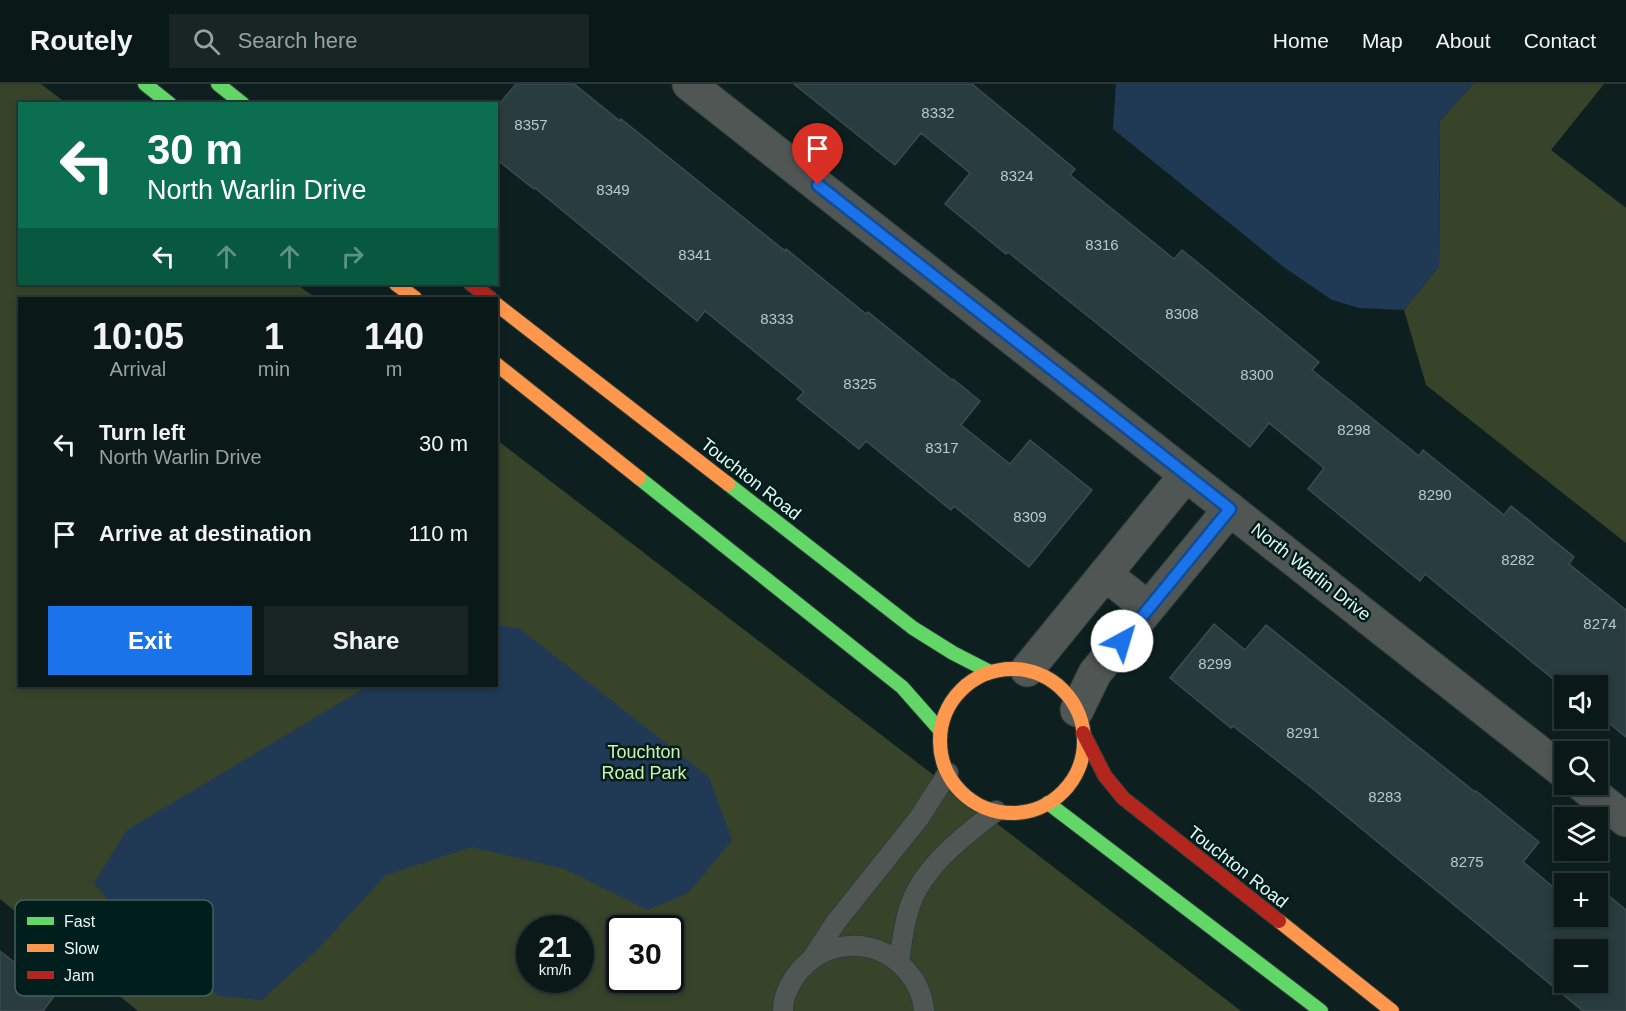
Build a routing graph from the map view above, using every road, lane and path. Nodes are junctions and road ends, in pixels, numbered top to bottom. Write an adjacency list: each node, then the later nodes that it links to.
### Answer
1 (146, 84): 4 (street)
2 (218, 84): 5 (street)
3 (689, 84): 12 (street, North Warlin Drive)
4 (168, 102)
5 (240, 102)
6 (397, 285): 8 (street)
7 (472, 285): 9 (street)
8 (414, 297)
9 (489, 297)
10 (498, 306): 17 (street, Touchton Road)
11 (498, 366): 19 (street)
12 (1186, 475): 13 (street, North Warlin Drive); 14 (street)
13 (1230, 509): 15 (street); 20 (street, North Warlin Drive)
14 (1105, 574): 15 (street); 16 (street)
15 (1148, 608): 18 (street)
16 (1027, 670): 17 (street, Touchton Road); 18 (street, Touchton Road)
17 (990, 672): 19 (street, Touchton Road)
18 (1080, 722): 23 (street, Touchton Road); 31 (street, Touchton Road)
19 (940, 730): 21 (street, Touchton Road)
20 (1554, 764)
21 (948, 773): 24 (street, Touchton Road); 26 (lane)
22 (1595, 795): 25 (street)
23 (1048, 803): 24 (street, Touchton Road); 30 (street)
24 (996, 812): 27 (lane)
25 (1626, 820)
26 (813, 957): 27 (lane); 28 (lane)
27 (899, 962): 29 (lane)
28 (783, 1011)
29 (924, 1011)
30 (1321, 1011)
31 (1392, 1011)

